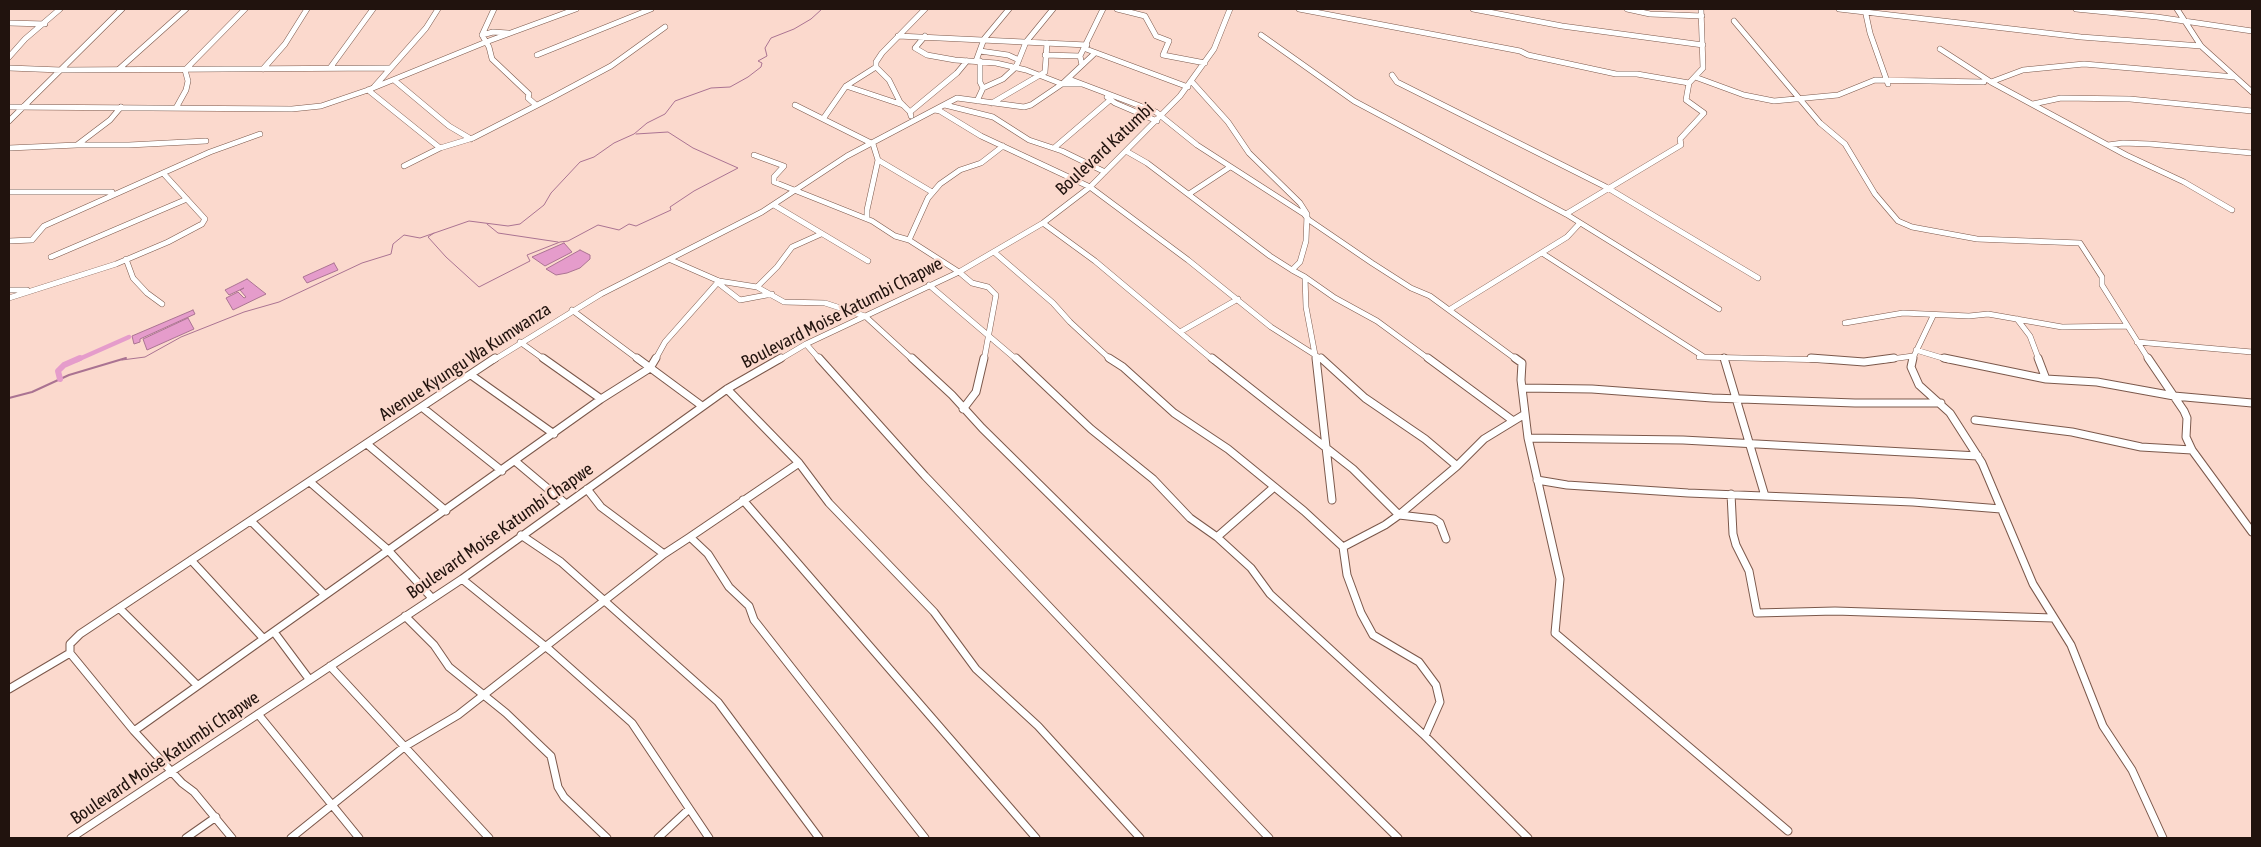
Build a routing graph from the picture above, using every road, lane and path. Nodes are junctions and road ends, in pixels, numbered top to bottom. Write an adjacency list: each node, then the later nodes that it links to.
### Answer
1 (60, 9): 29 (street)
2 (122, 9): 63 (street)
3 (186, 9): 61 (street)
4 (245, 9): 64 (street)
5 (307, 9): 62 (street)
6 (373, 9): 58 (street)
7 (438, 9): 59 (street)
8 (494, 9): 33 (street)
9 (576, 9): 32 (street)
10 (651, 9): 47 (street)
11 (925, 9): 35 (street)
12 (1009, 9): 37 (street)
13 (1053, 9): 39 (street)
14 (1103, 9): 43 (street)
15 (1117, 9): 54 (street)
16 (1230, 9): 54 (street, Boulevard Katumbi)
17 (1300, 9): 73 (street)
18 (1473, 9): 41 (street)
19 (1627, 9): 25 (street)
20 (1701, 9): 25 (street)
21 (1840, 9): 24 (street)
22 (2076, 9): 27 (street)
23 (2177, 9): 27 (street)
24 (1865, 10): 42 (street); 74 (street)
25 (1702, 16): 41 (street)
26 (1734, 21): 83 (street)
27 (2184, 21): 31 (street); 42 (street)
28 (9, 24): 29 (street)
29 (45, 24): 50 (street)
30 (665, 27): 88 (street)
31 (2252, 31)
32 (509, 33): 33 (street); 38 (street)
33 (482, 35): 38 (street)
34 (1262, 35): 132 (street)
35 (898, 36): 36 (street); 60 (street)
36 (925, 36): 37 (street); 52 (street)
37 (984, 39): 39 (street); 45 (street)
38 (486, 42): 70 (street); 88 (street)
39 (1026, 42): 40 (street); 51 (street)
40 (1047, 43): 43 (street); 48 (street)
41 (1703, 45): 67 (street)
42 (2202, 46): 68 (street)
43 (1086, 47): 46 (street); 49 (street)
44 (1940, 49): 72 (street)
45 (980, 51): 51 (street); 53 (street)
46 (1096, 53): 55 (street, Avenue Kyungu Wa Kumwanza); 77 (street)
47 (537, 55)
48 (1045, 55): 49 (street); 65 (street)
49 (1080, 56): 55 (street)
50 (9, 57)
51 (1018, 60): 56 (street)
52 (967, 61): 53 (street); 98 (street)
53 (978, 61): 56 (street); 79 (street)
54 (1205, 63): 77 (street, Boulevard Katumbi)
55 (1082, 65): 69 (street, Avenue Kyungu Wa Kumwanza)
56 (1016, 67): 65 (street); 79 (street)
57 (9, 68): 63 (street)
58 (330, 68): 59 (street); 62 (street)
59 (389, 68): 80 (street)
60 (876, 68): 78 (street); 90 (street)
61 (119, 69): 63 (street); 64 (street)
62 (263, 69): 64 (street)
63 (61, 70): 93 (street)
64 (185, 70): 95 (street)
65 (1040, 75): 75 (street); 86 (street)
66 (1392, 75): 122 (street)
67 (1695, 77): 73 (street); 83 (street)
68 (2234, 77): 72 (street); 82 (street)
69 (1069, 79): 75 (street, Avenue Kyungu Wa Kumwanza); 76 (street)
70 (394, 80): 80 (street); 104 (street)
71 (1984, 82): 74 (street)
72 (1991, 82): 87 (street)
73 (1689, 83): 122 (street)
74 (1888, 83): 83 (street)
75 (1062, 84): 76 (street); 86 (street, Avenue Kyungu Wa Kumwanza)
76 (1082, 84): 81 (street)
77 (1190, 84): 99 (street, Boulevard Katumbi); 135 (street)
78 (846, 86): 90 (street); 100 (street)
79 (983, 88): 85 (street)
80 (370, 89): 95 (street); 111 (street)
81 (1098, 90): 84 (street); 99 (street)
82 (2252, 92)
83 (1801, 98): 167 (street)
84 (1110, 100): 99 (street); 112 (street)
85 (977, 101): 86 (street, Avenue Kyungu Wa Kumwanza); 91 (street, Avenue Kyungu Wa Kumwanza)
86 (992, 103)
87 (2033, 104): 97 (street); 108 (street)
88 (536, 105): 104 (street)
89 (795, 105): 100 (street)
90 (902, 105): 98 (street)
91 (945, 105): 96 (street, Avenue Kyungu Wa Kumwanza); 112 (street)
92 (9, 107): 93 (street)
93 (24, 107): 94 (street); 101 (street)
94 (121, 107): 95 (street); 107 (street)
95 (176, 108)
96 (936, 110): 102 (street, Avenue Kyungu Wa Kumwanza); 109 (street)
97 (2252, 111)
98 (910, 112): 102 (street)
99 (1159, 118): 113 (street, Boulevard Katumbi); 118 (street)
100 (823, 119): 106 (street)
101 (9, 121)
102 (910, 122): 106 (street, Avenue Kyungu Wa Kumwanza)
103 (260, 134): 120 (street)
104 (470, 139): 111 (street)
105 (206, 141): 107 (street)
106 (873, 144): 116 (street); 123 (street, Avenue Kyungu Wa Kumwanza)
107 (77, 145): 110 (street)
108 (2108, 145): 114 (street); 131 (street)
109 (1003, 146): 121 (street); 126 (street)
110 (9, 148)
111 (440, 148): 117 (street)
112 (1054, 148): 119 (street)
113 (1126, 151): 119 (street, Boulevard Katumbi); 127 (street)
114 (2252, 153)
115 (754, 155): 123 (street)
116 (878, 160): 126 (street); 130 (street)
117 (404, 166)
118 (1230, 167): 127 (street); 135 (street)
119 (1105, 172): 121 (street, Boulevard Katumbi)
120 (163, 173): 125 (street); 128 (street)
121 (1090, 187): 136 (street, Boulevard Katumbi); 158 (street)
122 (1608, 189): 132 (street); 150 (street)
123 (797, 190): 129 (street, Avenue Kyungu Wa Kumwanza); 133 (street)
124 (9, 192): 125 (street)
125 (118, 192): 140 (street)
126 (932, 192): 139 (street)
127 (1189, 194): 147 (street)
128 (187, 199): 143 (street); 144 (street)
129 (774, 205): 138 (street); 145 (street, Avenue Kyungu Wa Kumwanza)
130 (867, 210): 133 (street); 134 (street)
131 (2232, 210)
132 (1566, 214): 137 (street)
133 (860, 217): 134 (street)
134 (867, 219): 139 (street)
135 (1309, 220): 147 (street); 162 (street)
136 (1043, 223): 141 (street, Boulevard Katumbi); 168 (street)
137 (1580, 223): 142 (street); 160 (street)
138 (820, 234): 146 (street); 153 (street)
139 (909, 240): 148 (street)
140 (9, 241)
141 (994, 252): 148 (street, Boulevard Katumbi); 207 (street)
142 (1542, 253): 162 (street); 177 (street)
143 (51, 257)
144 (126, 259): 155 (street); 159 (street)
145 (671, 260): 151 (street); 161 (street, Avenue Kyungu Wa Kumwanza)
146 (868, 261)
147 (1292, 270): 149 (street)
148 (959, 272): 152 (street, Boulevard Moise Katumbi Chapwe); 169 (street)
149 (1305, 277): 175 (street); 192 (street)
150 (1758, 278)
151 (718, 282): 153 (street); 156 (street); 178 (street)
152 (929, 285): 163 (street, Boulevard Moise Katumbi Chapwe); 169 (street)
153 (757, 287): 156 (street)
154 (9, 290): 155 (street)
155 (34, 290): 157 (street)
156 (772, 294): 163 (street)
157 (9, 298)
158 (1238, 299): 168 (street); 175 (street)
159 (162, 304)
160 (1719, 308)
161 (572, 310): 170 (street, Avenue Kyungu Wa Kumwanza); 178 (street)
162 (1449, 310): 181 (street)
163 (865, 316): 172 (street, Boulevard Moise Katumbi Chapwe); 190 (street)
164 (1933, 316): 165 (street); 166 (street); 173 (street)
165 (2017, 320): 167 (street); 180 (street)
166 (1846, 323)
167 (2128, 326): 171 (street)
168 (1180, 332): 198 (street)
169 (988, 334): 190 (street); 221 (street)
170 (520, 342): 179 (street, Avenue Kyungu Wa Kumwanza); 185 (street)
171 (2137, 342): 174 (street); 183 (street)
172 (806, 344): 182 (street, Boulevard Moise Katumbi Chapwe); 265 (street)
173 (1916, 350): 176 (street); 180 (street)
174 (2252, 352)
175 (1315, 355): 198 (street); 203 (street)
176 (1913, 356): 177 (street); 186 (street)
177 (1724, 357): 184 (street)
178 (650, 368): 185 (street); 188 (street)
179 (471, 375): 189 (street, Avenue Kyungu Wa Kumwanza); 194 (street)
180 (2046, 379): 183 (street)
181 (1523, 388): 184 (street); 191 (street)
182 (727, 389): 188 (street, Boulevard Moise Katumbi Chapwe); 202 (street)
183 (2174, 396): 187 (street); 199 (street)
184 (1736, 398): 186 (street); 197 (street)
185 (601, 399): 194 (street)
186 (1941, 403): 200 (street)
187 (2252, 403)
188 (702, 406): 208 (street, Boulevard Moise Katumbi Chapwe)
189 (423, 408): 196 (street, Avenue Kyungu Wa Kumwanza); 204 (street)
190 (963, 410): 266 (street)
191 (1525, 414): 192 (street); 195 (street)
192 (1512, 420): 203 (street)
193 (1975, 420): 199 (street)
194 (554, 434): 201 (street)
195 (1528, 438): 197 (street); 205 (street)
196 (368, 444): 206 (street, Avenue Kyungu Wa Kumwanza); 215 (street)
197 (1750, 444): 200 (street); 210 (street)
198 (1327, 448): 212 (street); 216 (street)
199 (2192, 450): 218 (street)
200 (1978, 456): 214 (street)
201 (516, 461): 204 (street); 213 (street)
202 (799, 463): 211 (street); 264 (street)
203 (1457, 466): 216 (street)
204 (502, 471): 215 (street)
205 (1537, 480): 209 (street); 251 (street)
206 (310, 482): 217 (street, Avenue Kyungu Wa Kumwanza); 224 (street)
207 (1273, 488): 221 (street); 223 (street)
208 (587, 489): 213 (street, Boulevard Moise Katumbi Chapwe); 225 (street)
209 (1731, 494): 210 (street); 233 (street)
210 (1765, 496): 214 (street)
211 (743, 500): 220 (street); 263 (street)
212 (1332, 500)
213 (566, 504): 219 (street, Boulevard Moise Katumbi Chapwe)
214 (2001, 509): 233 (street)
215 (446, 511): 224 (street)
216 (1399, 515): 222 (street); 223 (street)
217 (251, 521): 226 (street, Avenue Kyungu Wa Kumwanza); 228 (street)
218 (2252, 532)
219 (521, 535): 227 (street, Boulevard Moise Katumbi Chapwe); 230 (street)
220 (690, 537): 225 (street); 262 (street)
221 (1217, 537): 245 (street)
222 (1446, 539)
223 (1343, 547): 245 (street)
224 (388, 550): 228 (street); 229 (street)
225 (664, 554): 230 (street)
226 (191, 560): 231 (street, Avenue Kyungu Wa Kumwanza); 235 (street)
227 (462, 579): 229 (street, Boulevard Moise Katumbi Chapwe); 236 (street)
228 (326, 595): 234 (street)
229 (431, 597): 232 (street, Boulevard Moise Katumbi Chapwe)
230 (603, 600): 236 (street); 261 (street)
231 (119, 608): 237 (street, Avenue Kyungu Wa Kumwanza); 240 (street)
232 (405, 616): 238 (street, Boulevard Moise Katumbi Chapwe); 242 (street)
233 (2053, 618): 268 (street)
234 (274, 632): 235 (street); 239 (street)
235 (262, 638): 240 (street)
236 (544, 646): 242 (street); 249 (street)
237 (70, 653): 241 (street); 244 (street)
238 (330, 666): 239 (street, Boulevard Moise Katumbi Chapwe); 246 (street)
239 (310, 680): 243 (street, Boulevard Moise Katumbi Chapwe)
240 (196, 684): 244 (street)
241 (9, 689)
242 (483, 695): 246 (street); 258 (street)
243 (258, 714): 247 (street, Boulevard Moise Katumbi Chapwe); 248 (street)
244 (134, 731): 247 (street)
245 (1426, 736): 267 (street)
246 (404, 747): 248 (street); 257 (street)
247 (171, 772): 250 (street); 252 (street, Boulevard Moise Katumbi Chapwe)
248 (332, 804): 255 (street); 256 (street)
249 (689, 809): 259 (street); 260 (street)
250 (216, 817): 253 (street); 254 (street)
251 (1788, 831)
252 (71, 838)
253 (186, 838)
254 (232, 838)
255 (291, 838)
256 (359, 838)
257 (489, 838)
258 (607, 838)
259 (658, 838)
260 (709, 838)
261 (819, 838)
262 (925, 838)
263 (1036, 838)
264 (1140, 838)
265 (1270, 838)
266 (1398, 838)
267 (1528, 838)
268 (2163, 838)

